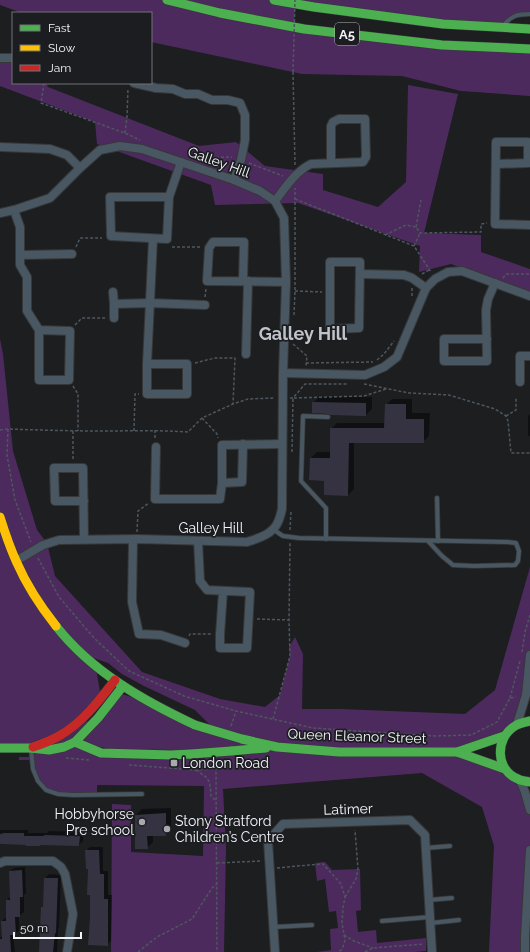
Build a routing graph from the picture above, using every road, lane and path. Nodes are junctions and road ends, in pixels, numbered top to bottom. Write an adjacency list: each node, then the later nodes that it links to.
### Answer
1 (167, 0): 7 (main road, A5)
2 (274, 0): 5 (main road, A5)
3 (295, 0): 22 (path, bridge)
4 (530, 14): 5 (lane)
5 (502, 28): 6 (main road, A5)
6 (530, 30)
7 (530, 49)
8 (0, 58): 9 (street)
9 (12, 58)
10 (44, 84): 13 (path)
11 (128, 84): 13 (path)
12 (138, 84): 17 (street)
13 (125, 133): 14 (path)
14 (146, 142)
15 (0, 148): 21 (street)
16 (197, 158): 17 (path)
17 (241, 160): 22 (path); 23 (street)
18 (181, 162): 21 (street, Galley Hill); 23 (street, Galley Hill); 24 (street)
19 (331, 163): 19 (street); 22 (street)
20 (497, 164): 20 (street); 30 (street)
21 (80, 168): 28 (street, Galley Hill)
22 (294, 178): 25 (path); 27 (street)
23 (234, 180): 27 (street, Galley Hill)
24 (169, 198): 35 (street); 37 (street)
25 (295, 199): 34 (path); 53 (path)
26 (421, 200): 32 (path)
27 (275, 201): 50 (street)
28 (14, 210): 29 (street, Galley Hill); 41 (street)
29 (0, 213)
30 (495, 223): 31 (street); 33 (path)
31 (530, 225)
32 (416, 227): 33 (path); 34 (path)
33 (420, 233): 38 (path)
34 (385, 235): 38 (path)
35 (110, 236): 36 (street); 40 (path)
36 (153, 239): 37 (street); 57 (street)
37 (167, 239): 39 (path)
38 (414, 246): 42 (path)
39 (209, 248): 48 (street); 49 (street)
40 (72, 254): 41 (street)
41 (20, 255): 63 (street)
42 (429, 270): 44 (path); 47 (path)
43 (360, 274): 46 (street); 55 (street); 55 (street)
44 (421, 274)
45 (530, 274): 51 (path)
46 (412, 278): 52 (street); 58 (path)
47 (435, 279): 51 (street); 52 (street)
48 (207, 281): 49 (street); 60 (path)
49 (246, 281): 50 (street); 68 (street)
50 (286, 282): 75 (street)
51 (497, 284): 56 (street); 65 (street)
52 (426, 288): 74 (street)
53 (296, 291): 55 (path); 62 (path)
54 (113, 292): 59 (street)
55 (330, 292)
56 (530, 296)
57 (150, 303): 59 (street); 60 (street); 72 (street)
58 (412, 303)
59 (114, 304): 61 (street)
60 (204, 305)
61 (114, 318): 64 (path)
62 (294, 322)
63 (39, 330): 64 (street); 77 (street)
64 (70, 331): 77 (street)
65 (487, 339): 65 (street)
66 (394, 340): 70 (path)
67 (293, 344): 71 (path)
68 (246, 354)
69 (530, 356): 78 (street)
70 (376, 362): 71 (path); 74 (path)
71 (306, 363): 76 (path)
72 (147, 364): 73 (street); 83 (street)
73 (187, 364): 83 (street); 87 (path)
74 (386, 366): 76 (street)
75 (283, 373): 76 (street); 84 (street)
76 (306, 374): 79 (path)
77 (69, 380): 94 (path)
78 (520, 382)
79 (306, 384): 80 (path); 86 (path)
80 (350, 384)
81 (364, 384): 82 (path)
82 (387, 389): 86 (path); 88 (path)
83 (147, 394): 95 (path)
84 (283, 397): 86 (path); 87 (path); 97 (street)
85 (516, 397): 88 (path)
86 (293, 398): 100 (path)
87 (233, 404): 90 (path)
88 (506, 416): 101 (path)
89 (328, 417): 111 (lane)
90 (202, 418): 95 (path); 98 (path)
91 (8, 429): 92 (path); 93 (path); 117 (path)
92 (0, 430)
93 (73, 431): 94 (path); 102 (path)
94 (78, 431): 95 (path)
95 (134, 431)
96 (243, 444): 97 (street); 98 (street); 103 (street)
97 (282, 444): 109 (street)
98 (222, 445): 103 (street)
99 (156, 447): 105 (street)
100 (292, 452)
101 (530, 453)
102 (73, 467): 106 (street); 106 (street)
103 (222, 483): 105 (street)
104 (438, 498): 116 (lane)
105 (155, 499): 113 (path)
106 (84, 501): 112 (street)
107 (291, 506): 110 (path)
108 (0, 517): 118 (main road, Queen Eleanor Street)
109 (274, 530): 110 (lane); 115 (street, Galley Hill)
110 (290, 537): 111 (lane); 122 (path)
111 (326, 539): 114 (lane)
112 (84, 540): 113 (street, Galley Hill); 117 (street, Galley Hill)
113 (135, 540): 115 (street, Galley Hill); 124 (street)
114 (428, 540): 116 (lane); 116 (lane)
115 (198, 541): 119 (street)
116 (438, 541)
117 (34, 550): 118 (street, Galley Hill); 131 (path)
118 (16, 561): 128 (main road, Queen Eleanor Street)
119 (223, 591): 121 (street); 123 (street)
120 (530, 615): 125 (path)
121 (249, 619): 122 (path); 123 (street)
122 (289, 620): 131 (path)
123 (220, 635): 124 (path)
124 (185, 643)
125 (521, 654)
126 (530, 655): 130 (street)
127 (520, 661): 129 (path)
128 (119, 683): 135 (main road); 136 (main road, Queen Eleanor Street, bridge); 138 (main road)
129 (510, 698): 130 (path); 131 (path)
130 (528, 698): 133 (street)
131 (273, 719)
132 (530, 721): 133 (main road)
133 (517, 724): 134 (main road)
134 (504, 736): 139 (main road, Queen Eleanor Street); 143 (main road)
135 (75, 742): 136 (main road, bridge); 138 (main road)
136 (277, 747): 139 (main road, Queen Eleanor Street)
137 (0, 748): 138 (main road)
138 (30, 748): 147 (lane)
139 (457, 752): 143 (main road, Queen Eleanor Street)
140 (61, 757): 141 (path)
141 (92, 760)
142 (123, 764): 144 (path)
143 (505, 769): 145 (main road, Queen Eleanor Street)
144 (196, 770): 148 (path); 148 (path)
145 (520, 780): 146 (main road); 149 (street)
146 (530, 782)
147 (142, 794)
148 (216, 801): 155 (path)
149 (530, 810)
150 (355, 822): 152 (street, Latimer); 156 (street, Latimer); 158 (path)
151 (450, 846): 152 (lane)
152 (426, 848): 160 (street, Latimer)
153 (530, 850): 175 (street)
154 (0, 863): 169 (street)
155 (217, 863): 156 (path); 157 (path)
156 (269, 864): 158 (path); 165 (street, Latimer)
157 (217, 884): 170 (path); 171 (path)
158 (345, 897): 166 (path)
159 (452, 898): 160 (lane)
160 (429, 900): 161 (street, Latimer)
161 (430, 920): 162 (lane); 163 (lane); 168 (street, Latimer)
162 (459, 920)
163 (382, 921)
164 (312, 925): 165 (lane)
165 (273, 927): 172 (street, Latimer)
166 (344, 934): 167 (path); 173 (path)
167 (373, 948): 168 (path); 174 (path)
168 (432, 948)
169 (67, 952)
170 (138, 952)
171 (217, 952)
172 (275, 952)
173 (339, 952)
174 (365, 952)
175 (525, 952)

